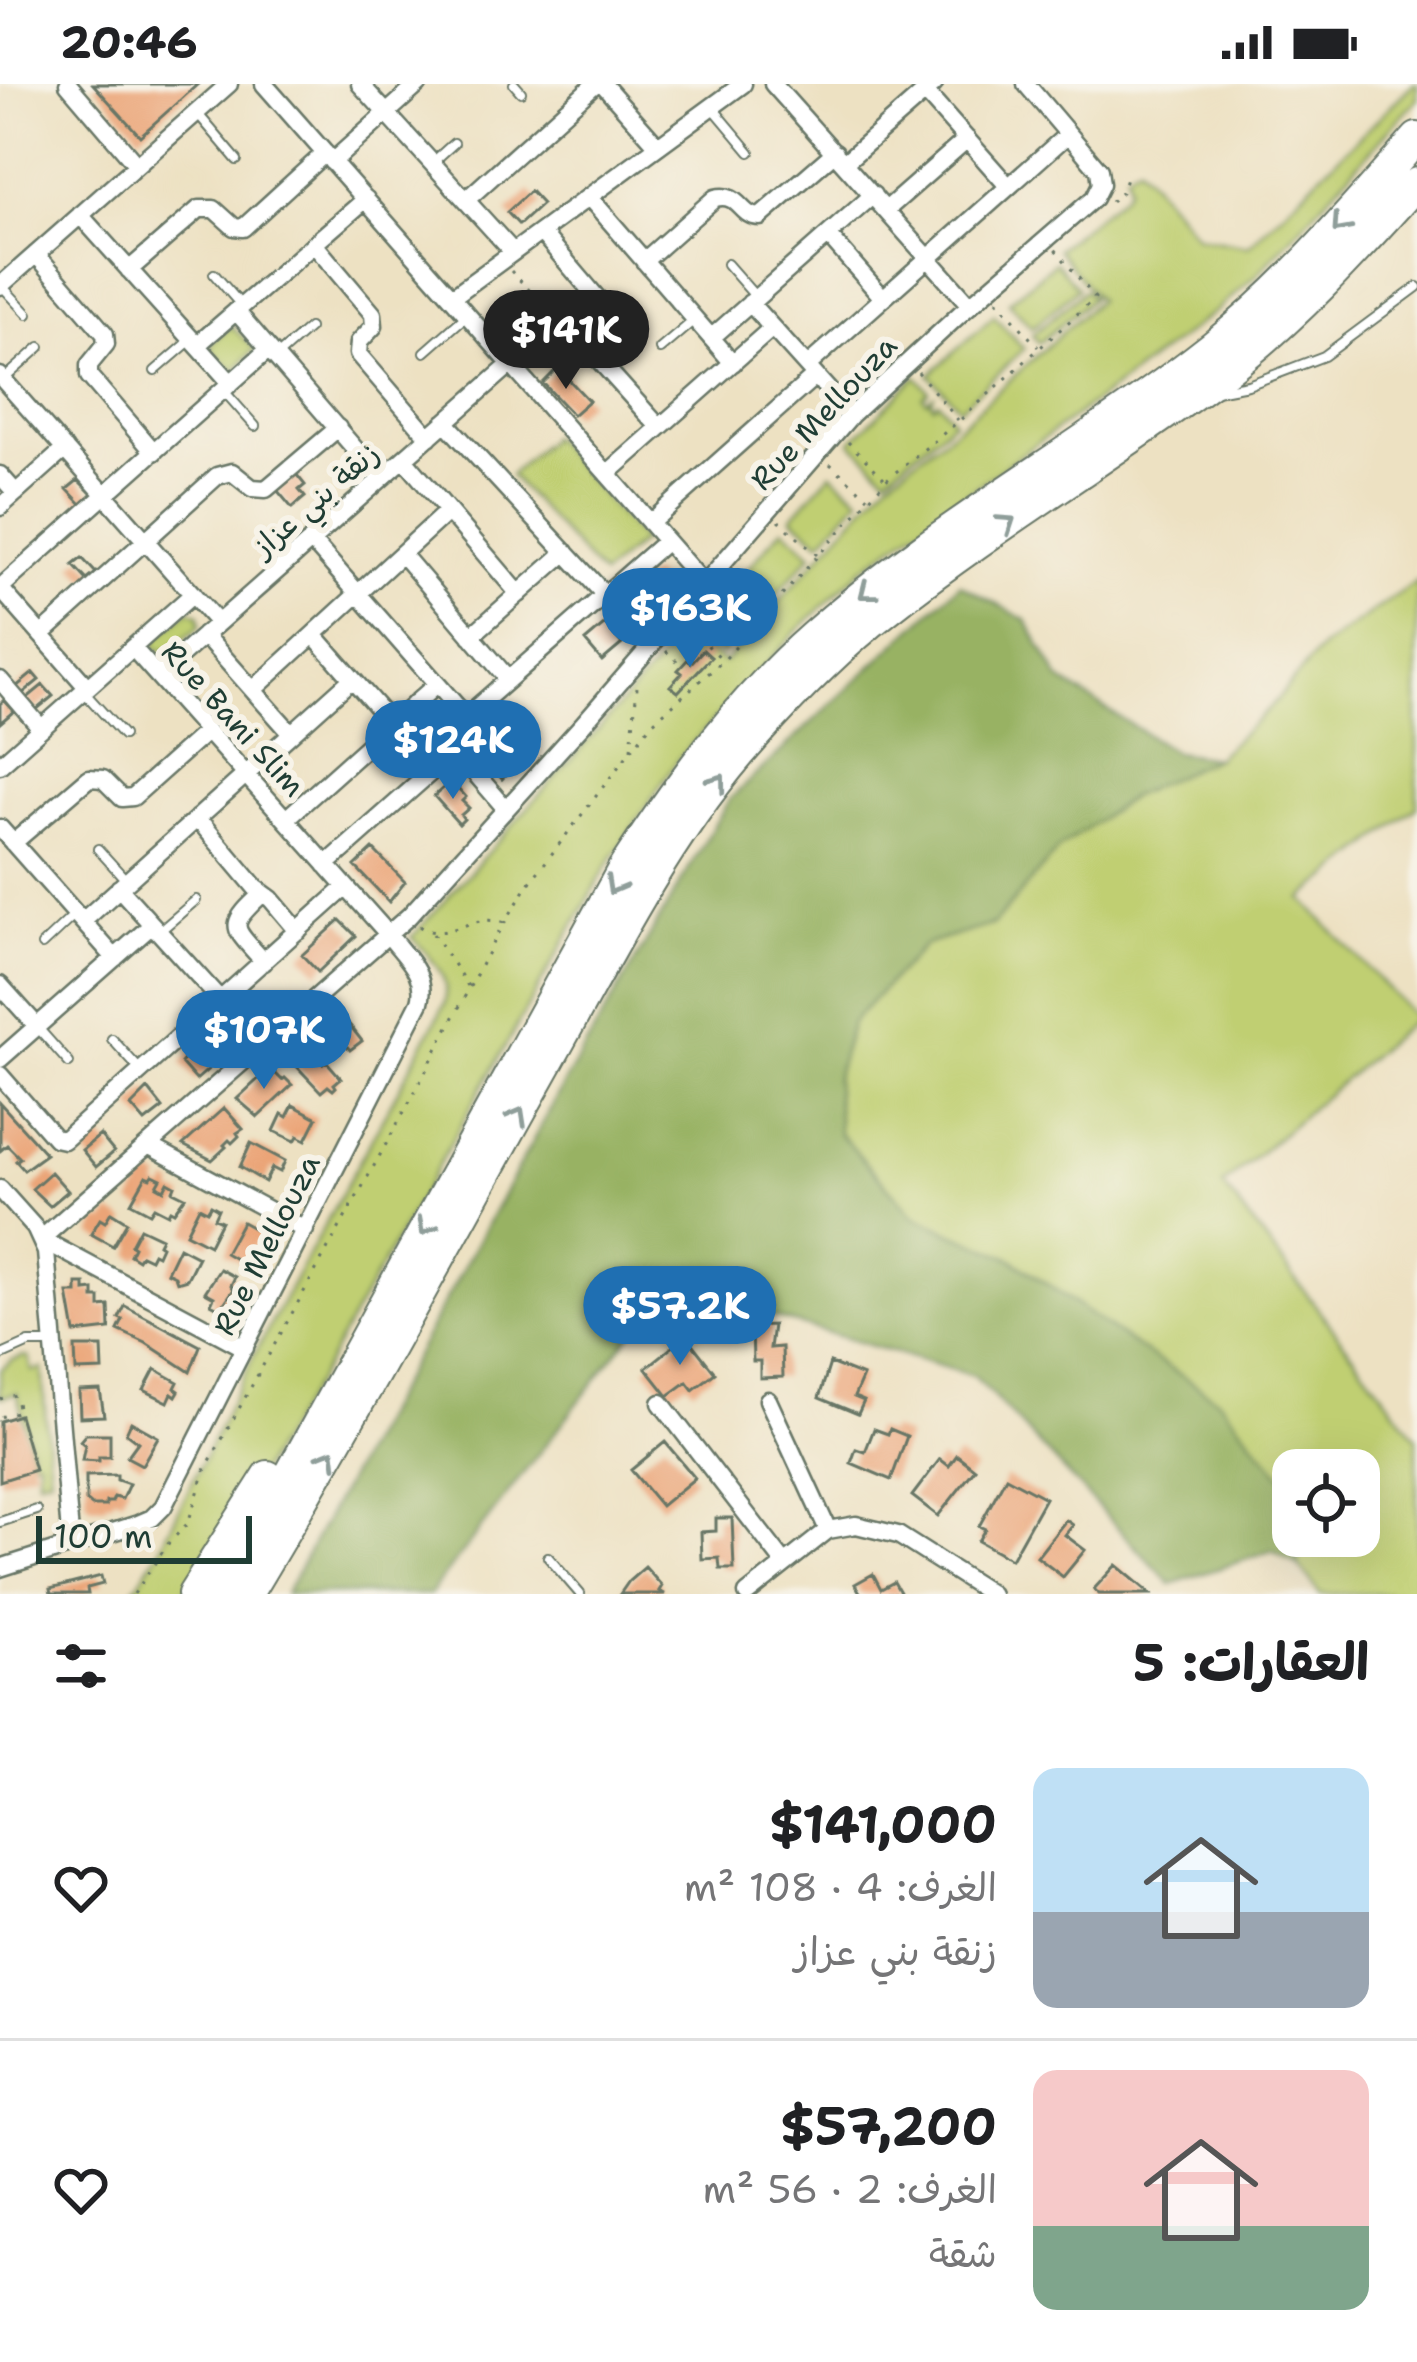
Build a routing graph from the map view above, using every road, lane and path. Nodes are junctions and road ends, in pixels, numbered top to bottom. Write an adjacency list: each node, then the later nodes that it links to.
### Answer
1 (68, 84): 26 (street)
2 (230, 84): 14 (street)
3 (264, 84): 22 (street)
4 (360, 84): 15 (street)
5 (419, 84): 15 (street)
6 (514, 84): 12 (lane)
7 (599, 84): 20 (street); 33 (street)
8 (743, 84): 13 (street)
9 (773, 84): 23 (street)
10 (1026, 84): 16 (street, Rue Mellouza)
11 (930, 88): 18 (street); 23 (street)
12 (521, 92)
13 (712, 107): 20 (street); 21 (lane)
14 (197, 113): 24 (lane); 26 (street)
15 (387, 113): 22 (street); 25 (street)
16 (1068, 134): 29 (street); 55 (street, Rue Mellouza)
17 (1417, 137): 179 (highway, one-way to 179)
18 (967, 139): 29 (street); 35 (street)
19 (454, 143): 25 (lane)
20 (658, 146): 31 (street)
21 (750, 152)
22 (329, 158): 32 (street); 46 (street)
23 (839, 158): 30 (street); 44 (street)
24 (237, 160)
25 (432, 163): 33 (street)
26 (137, 165): 36 (street)
27 (1126, 178): 34 (path)
28 (1417, 183): 77 (highway)
29 (1008, 186): 43 (street)
30 (873, 196): 35 (street); 38 (street)
31 (589, 197): 37 (street); 44 (street)
32 (366, 199): 39 (street); 51 (street)
33 (466, 200): 42 (street)
34 (1108, 205)
35 (886, 210): 43 (street)
36 (80, 215): 41 (street); 46 (street)
37 (541, 232): 42 (street); 83 (street)
38 (828, 235): 52 (street); 54 (street)
39 (314, 244): 56 (street); 84 (street)
40 (1054, 248): 66 (path)
41 (36, 254): 48 (street); 87 (street)
42 (507, 257): 50 (path); 51 (street)
43 (928, 257): 52 (street); 55 (street)
44 (644, 260): 59 (street)
45 (727, 264): 54 (lane)
46 (130, 270): 64 (street)
47 (214, 274): 56 (lane)
48 (1, 285): 57 (lane)
49 (1417, 287): 77 (lane)
50 (533, 293)
51 (452, 297): 58 (street)
52 (884, 298): 73 (street)
53 (995, 299): 66 (path)
54 (753, 300): 62 (street); 63 (street)
55 (970, 304): 80 (street, Rue Mellouza)
56 (239, 309): 64 (street); 69 (street)
57 (28, 314)
58 (467, 315): 68 (lane); 70 (street)
59 (694, 320): 63 (street); 67 (lane)
60 (545, 325): 70 (lane)
61 (309, 328): 69 (lane)
62 (772, 328): 71 (street); 73 (street)
63 (711, 338): 71 (street)
64 (195, 342): 72 (lane); 76 (street)
65 (40, 346): 75 (lane)
66 (1040, 349): 78 (path)
67 (660, 350)
68 (425, 352)
69 (272, 353): 76 (street); 82 (street)
70 (509, 362): 79 (street, زنقة بني عزاز); 91 (street)
71 (733, 363): 83 (street)
72 (155, 371)
73 (811, 371): 80 (street); 101 (street)
74 (916, 371): 78 (path)
75 (2, 378): 86 (street)
76 (227, 386): 81 (lane); 87 (street)
77 (1197, 392): 197 (highway, one-way to 77)
78 (959, 421): 94 (path)
79 (445, 422): 84 (street, زنقة بني عزاز); 105 (street)
80 (854, 423): 85 (path); 108 (street, Rue Mellouza)
81 (255, 425)
82 (338, 428): 93 (street); 102 (street)
83 (659, 428): 91 (street)
84 (429, 436): 89 (street, زنقة بني عزاز)
85 (847, 441): 88 (path); 94 (path)
86 (65, 449): 95 (street); 96 (street)
87 (154, 452): 96 (street)
88 (838, 452)
89 (404, 458): 93 (street, زنقة بني عزاز); 99 (street)
90 (828, 462): 97 (path)
91 (607, 474): 101 (street)
92 (0, 475): 95 (street)
93 (381, 478): 103 (street, زنقة بني عزاز)
94 (886, 480): 97 (path)
95 (16, 493): 98 (street)
96 (105, 495): 102 (street); 109 (street)
97 (869, 498): 107 (path)
98 (0, 507)
99 (448, 511): 106 (street); 113 (street)
100 (778, 520): 107 (path)
101 (650, 523): 104 (street)
102 (146, 540): 111 (street); 119 (street)
103 (311, 540): 112 (street); 117 (street, زنقة بني عزاز)
104 (666, 541): 110 (street); 114 (street)
105 (566, 553): 113 (street); 114 (street)
106 (402, 554): 112 (street); 120 (street)
107 (818, 556): 115 (path)
108 (720, 569): 110 (street, Rue Mellouza); 115 (path)
109 (5, 573): 119 (street)
110 (705, 586): 144 (street, Rue Mellouza)
111 (193, 594): 117 (street); 121 (street)
112 (358, 594): 118 (street); 129 (street)
113 (519, 594): 120 (street)
114 (605, 595): 128 (street)
115 (768, 611): 123 (path)
116 (686, 625): 123 (path)
117 (211, 629): 125 (street, زنقة بني عزاز); 131 (street)
118 (314, 634): 126 (street); 131 (street)
119 (41, 635): 130 (street)
120 (471, 636): 128 (street)
121 (133, 648): 125 (street, Rue Bani Slim); 130 (street)
122 (664, 650): 124 (path)
123 (724, 660): 141 (path)
124 (678, 662)
125 (158, 676): 137 (street, Rue Bani Slim)
126 (352, 679): 135 (street); 138 (street)
127 (0, 680): 136 (street)
128 (508, 680): 134 (street)
129 (437, 683): 133 (street); 134 (street)
130 (85, 689): 136 (street); 139 (lane)
131 (253, 690): 138 (street)
132 (625, 693): 141 (path)
133 (415, 703): 135 (street); 140 (street)
134 (466, 717): 140 (street)
135 (392, 724): 146 (street)
136 (41, 728): 142 (street)
137 (207, 731): 143 (street, Rue Bani Slim); 148 (street)
138 (291, 733): 143 (street)
139 (122, 735)
140 (450, 743): 144 (street); 150 (street)
141 (631, 751): 157 (path)
142 (0, 764)
143 (246, 774): 145 (street); 146 (street, Rue Bani Slim)
144 (506, 808): 155 (street, Rue Mellouza)
145 (197, 818): 151 (street); 153 (street)
146 (286, 819): 150 (street, Rue Bani Slim)
147 (0, 828): 148 (street)
148 (13, 843): 156 (street)
149 (98, 850): 151 (lane)
150 (326, 865): 152 (street, Rue Bani Slim)
151 (123, 885): 156 (street); 158 (street)
152 (346, 887): 159 (street); 161 (street, Rue Bani Slim)
153 (262, 893): 159 (street); 164 (street)
154 (196, 900): 158 (lane)
155 (409, 916): 160 (path); 161 (street, Rue Mellouza)
156 (79, 917): 162 (lane); 163 (street)
157 (504, 923): 160 (path); 166 (path)
158 (156, 928): 163 (street); 167 (street)
159 (298, 931): 164 (street)
160 (432, 933): 166 (path)
161 (388, 934): 170 (street); 177 (street, Rue Mellouza)
162 (42, 945)
163 (115, 958): 168 (street)
164 (264, 962): 167 (street)
165 (0, 985): 168 (street)
166 (469, 988): 194 (path)
167 (221, 1001): 170 (street); 173 (street)
168 (37, 1026): 171 (street); 172 (lane)
169 (112, 1039): 173 (lane)
170 (262, 1046): 175 (street)
171 (0, 1059)
172 (69, 1063)
173 (142, 1072): 174 (street)
174 (0, 1075)
175 (148, 1145): 177 (street); 178 (street)
176 (0, 1189): 178 (street)
177 (305, 1230): 181 (street, Rue Mellouza)
178 (41, 1239): 180 (street); 181 (street)
179 (399, 1275): 195 (highway); 196 (highway)
180 (54, 1343): 182 (lane); 190 (street)
181 (245, 1348): 190 (street, Rue Mellouza)
182 (0, 1356)
183 (0, 1400): 186 (path)
184 (768, 1400): 189 (street)
185 (661, 1403): 192 (street)
186 (0, 1417)
187 (38, 1510): 188 (lane)
188 (0, 1522)
189 (828, 1529): 192 (street); 200 (street)
190 (71, 1546): 193 (street, Rue Mellouza)
191 (548, 1557): 198 (lane)
192 (785, 1564): 199 (street)
193 (0, 1568)
194 (134, 1594)
195 (193, 1594)
196 (220, 1594)
197 (248, 1594)
198 (580, 1594)
199 (747, 1594)
200 (991, 1594)

